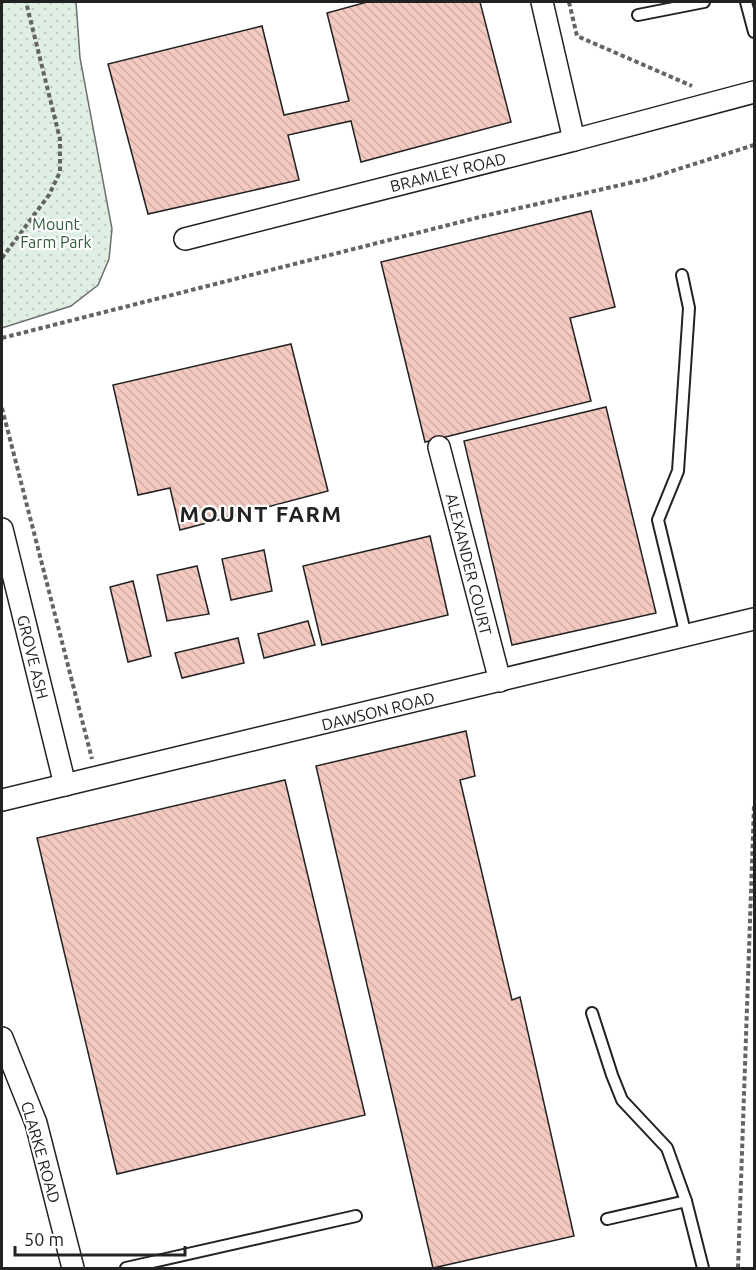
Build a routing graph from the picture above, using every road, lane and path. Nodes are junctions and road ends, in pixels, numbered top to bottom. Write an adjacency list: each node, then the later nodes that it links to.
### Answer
1 (26, 2): 13 (path)
2 (542, 2): 10 (street)
3 (569, 2): 9 (path)
4 (704, 2): 6 (lane)
5 (746, 2): 7 (lane)
6 (638, 15)
7 (754, 32)
8 (754, 92): 9 (street, BRAMLEY ROAD)
9 (723, 100): 10 (street, BRAMLEY ROAD)
10 (574, 140): 12 (street, BRAMLEY ROAD)
11 (754, 146): 15 (path)
12 (185, 239)
13 (2, 258)
14 (682, 275): 20 (lane)
15 (2, 338)
16 (2, 408): 22 (path)
17 (439, 447): 21 (street, ALEXANDER COURT)
18 (2, 529): 23 (street, GROVE ASH)
19 (754, 619): 20 (street, DAWSON ROAD)
20 (686, 636): 21 (street, DAWSON ROAD)
21 (500, 681): 22 (street, DAWSON ROAD)
22 (97, 778): 23 (street, DAWSON ROAD)
23 (65, 785): 24 (street, DAWSON ROAD)
24 (2, 800)
25 (754, 805): 34 (path)
26 (592, 1013): 28 (lane)
27 (2, 1038): 31 (street, CLARKE ROAD)
28 (687, 1201): 30 (lane); 33 (lane)
29 (356, 1216): 32 (lane)
30 (606, 1219)
31 (73, 1269)
32 (126, 1269)
33 (702, 1269)
34 (738, 1269)

